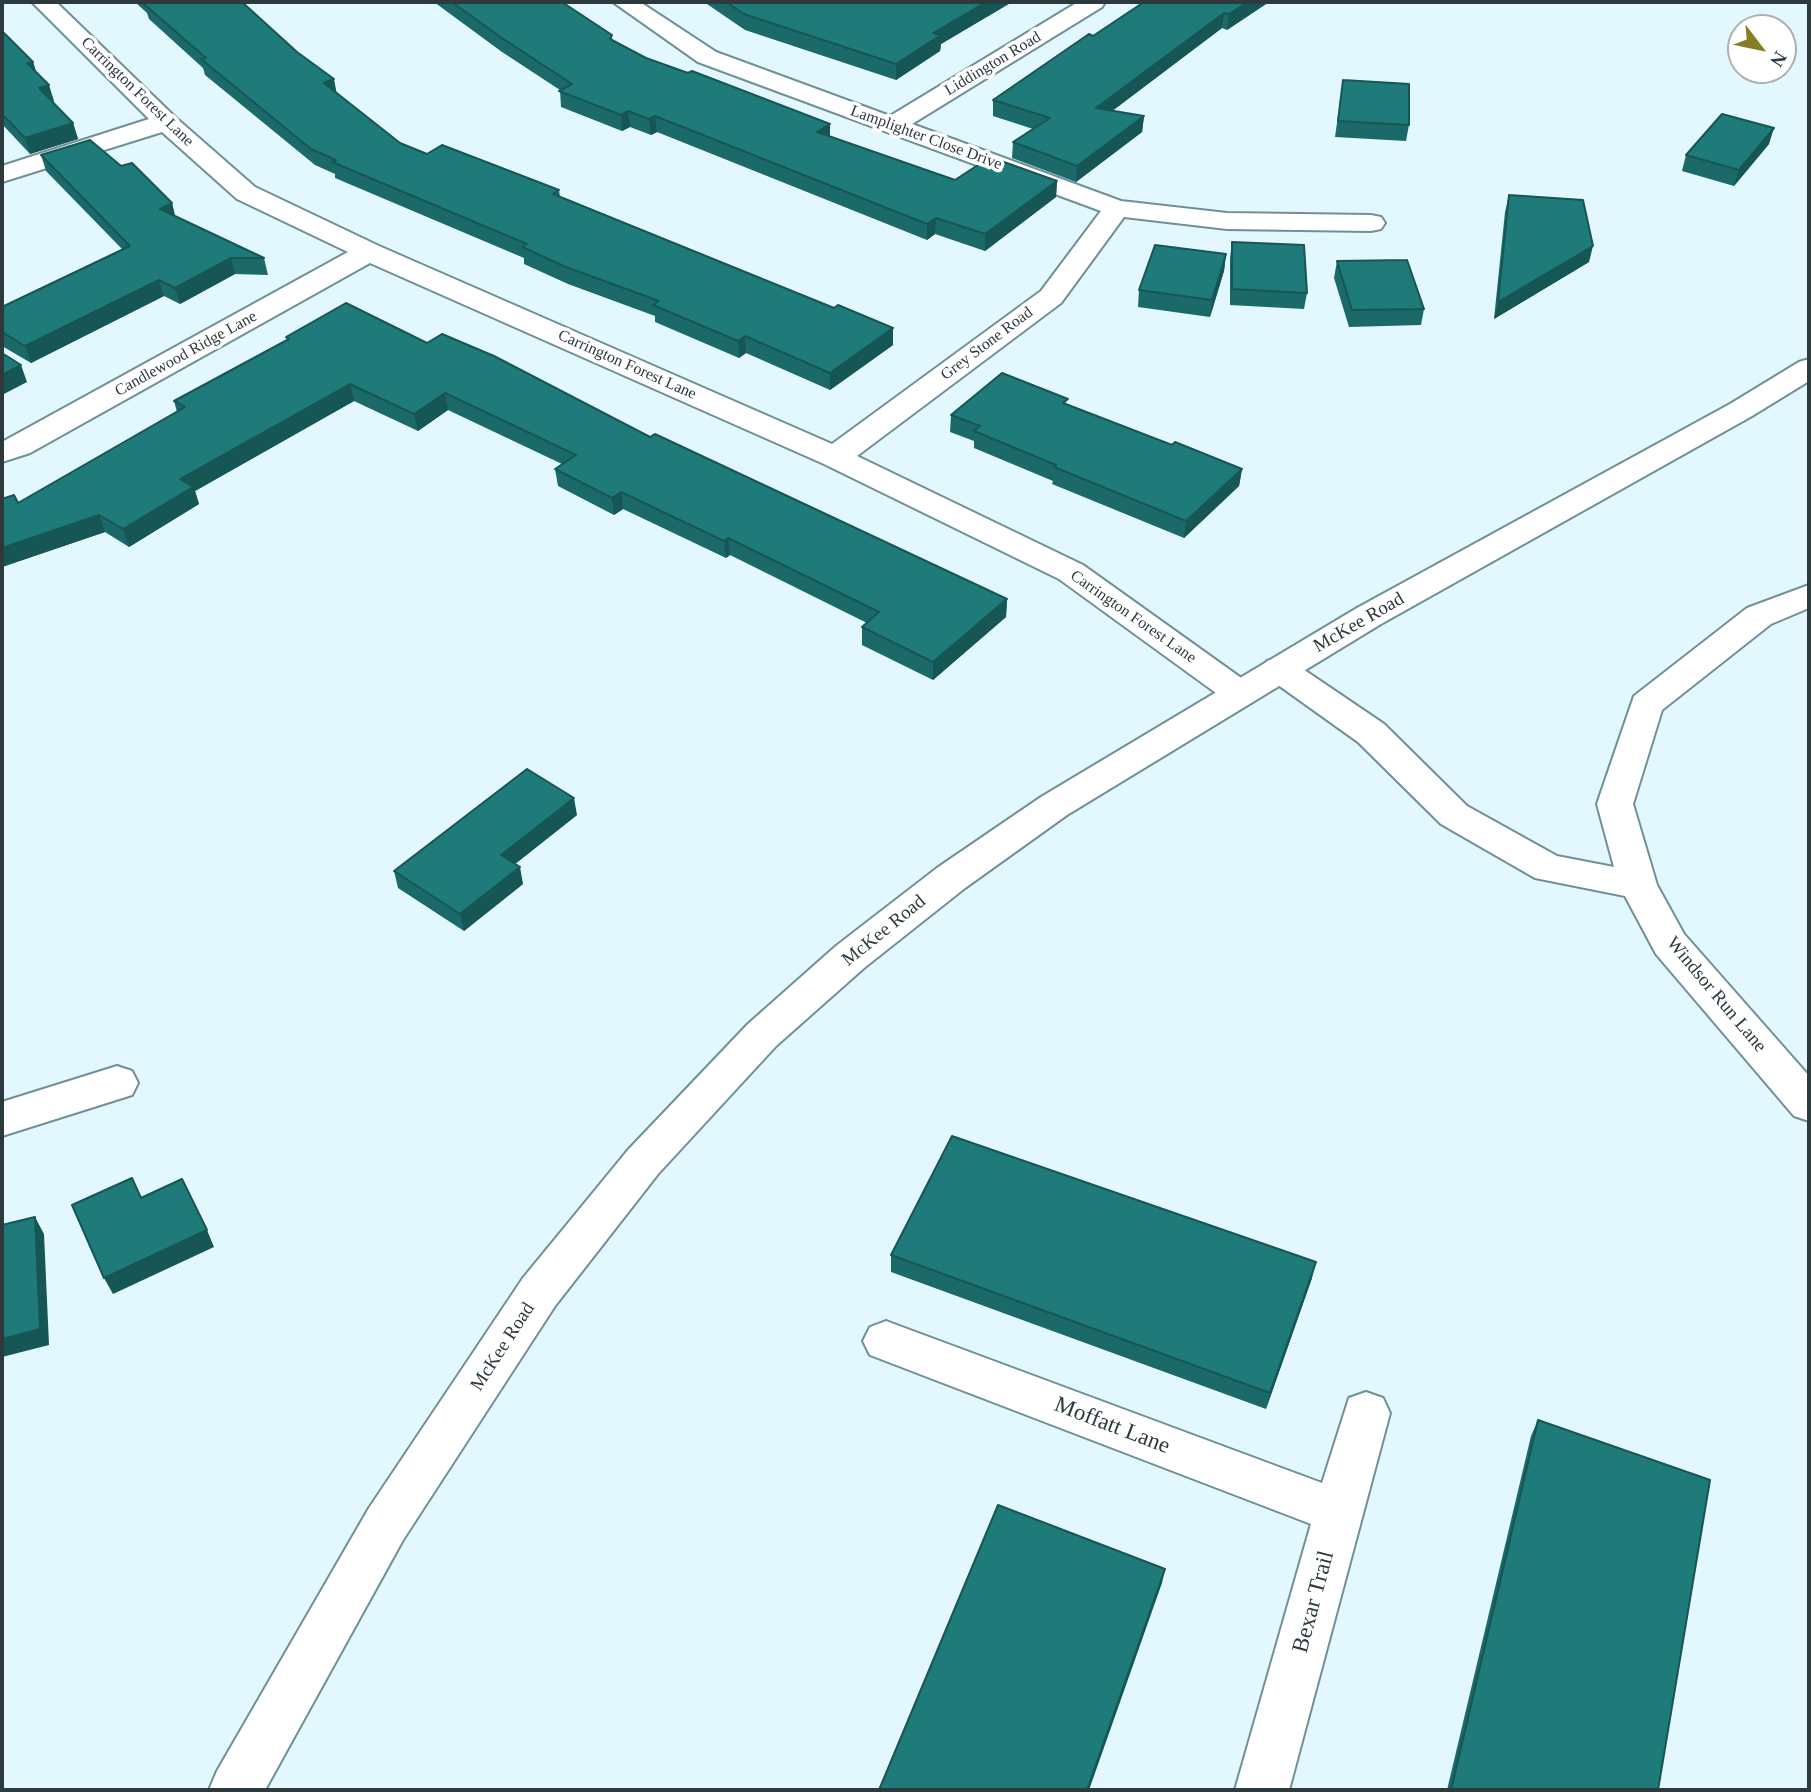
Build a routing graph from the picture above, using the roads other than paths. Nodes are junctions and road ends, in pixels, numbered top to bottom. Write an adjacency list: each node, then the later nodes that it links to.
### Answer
1 (43, 2): 4 (street, Carrington Forest Lane)
2 (625, 2): 5 (street, Lamplighter Close Drive)
3 (1094, 2): 5 (street, Liddington Road)
4 (166, 122): 6 (street); 9 (street, Carrington Forest Lane)
5 (892, 125): 7 (street, Lamplighter Close Drive)
6 (2, 174)
7 (1117, 208): 8 (street, Lamplighter Close Drive); 12 (street, Grey Stone Road)
8 (1371, 223)
9 (369, 252): 11 (street, Candlewood Ridge Lane); 12 (street, Carrington Forest Lane)
10 (1809, 368): 14 (street, McKee Road)
11 (2, 453)
12 (835, 457): 15 (street, Carrington Forest Lane)
13 (1809, 596): 16 (street, Windsor Run Lane)
14 (1279, 669): 15 (street, McKee Road); 16 (street)
15 (1239, 693): 23 (street, McKee Road)
16 (1638, 885): 18 (street, Windsor Run Lane)
17 (117, 1083): 19 (street)
18 (1809, 1104)
19 (2, 1119)
20 (886, 1340): 22 (street, Moffatt Lane)
21 (1366, 1413): 22 (street, Bexar Trail)
22 (1339, 1512): 24 (street, Bexar Trail)
23 (236, 1790)
24 (1262, 1790)

